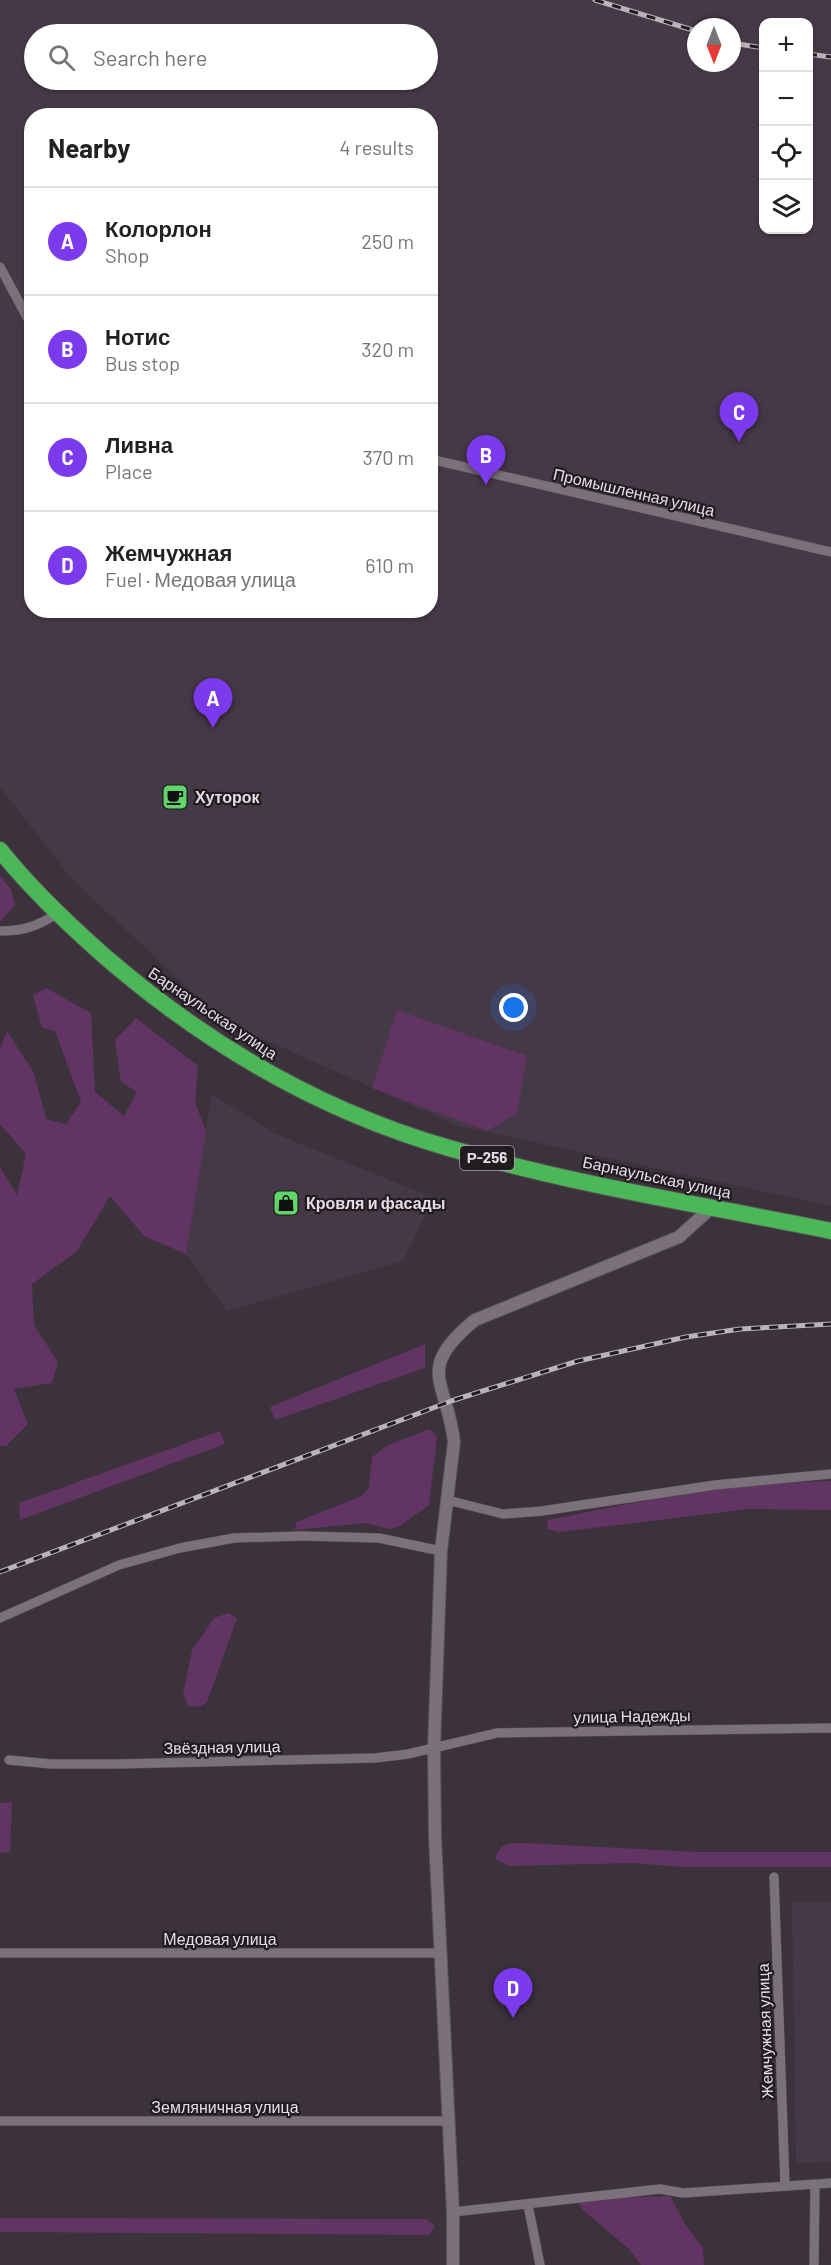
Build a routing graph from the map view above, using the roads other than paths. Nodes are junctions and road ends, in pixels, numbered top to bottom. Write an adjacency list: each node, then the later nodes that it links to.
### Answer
1 (0, 267): 2 (street)
2 (24, 312)
3 (438, 461): 4 (street, Промышленная улица)
4 (831, 552)
5 (0, 850): 6 (highway, Барнаульская улица / Р-256)
6 (58, 913): 7 (street); 8 (highway, Барнаульская улица / Р-256)
7 (0, 931)
8 (712, 1207): 9 (highway, Барнаульская улица / Р-256); 11 (street)
9 (831, 1231)
10 (831, 1474): 11 (street)
11 (447, 1500): 12 (street)
12 (441, 1551): 13 (street); 15 (street)
13 (0, 1618)
14 (831, 1728): 15 (street, улица Надежды)
15 (434, 1748): 16 (street, Звёздная улица); 19 (street)
16 (9, 1760)
17 (774, 1877): 24 (street, Жемчужная улица)
18 (0, 1953): 19 (street, Медовая улица)
19 (440, 1953): 21 (street)
20 (0, 2121): 21 (street, Земляничная улица)
21 (449, 2121): 26 (street)
22 (831, 2183): 23 (street)
23 (815, 2184): 24 (street); 29 (street)
24 (785, 2185): 25 (street)
25 (528, 2205): 26 (street); 28 (street)
26 (453, 2212): 27 (street)
27 (453, 2265)
28 (540, 2265)
29 (814, 2265)

